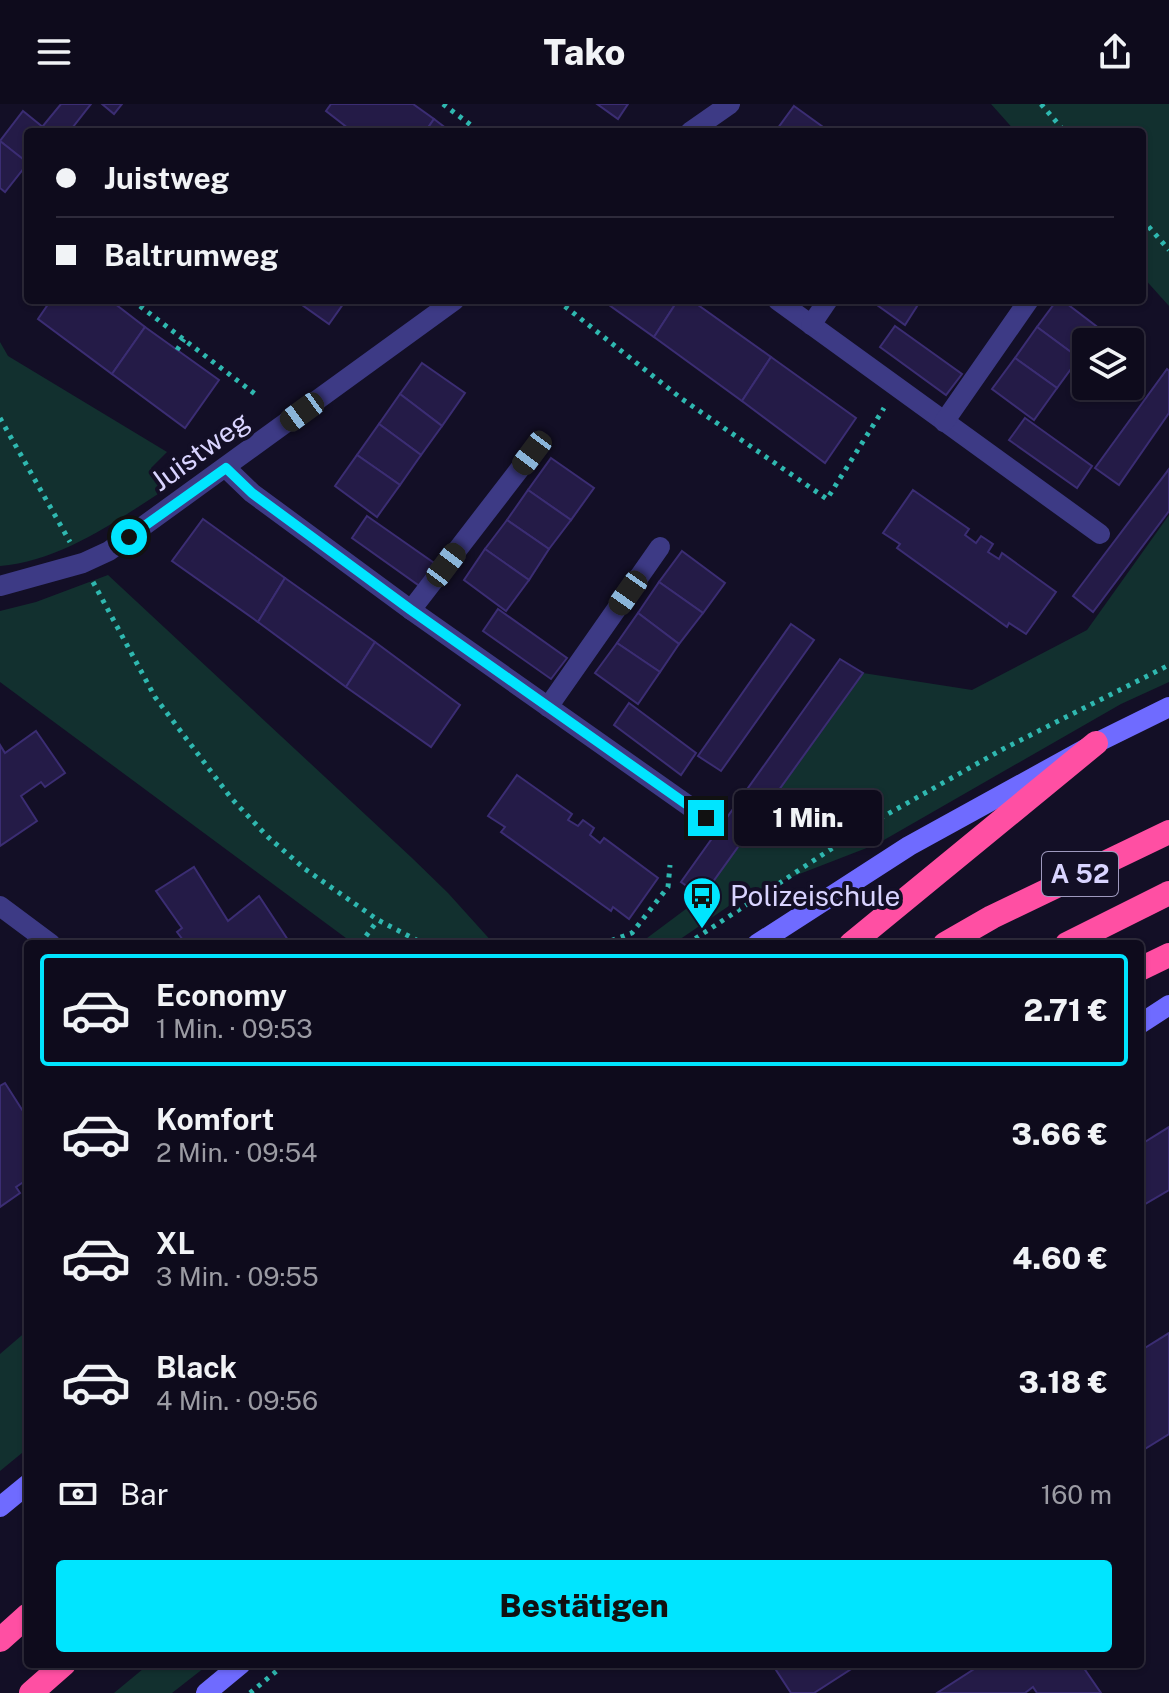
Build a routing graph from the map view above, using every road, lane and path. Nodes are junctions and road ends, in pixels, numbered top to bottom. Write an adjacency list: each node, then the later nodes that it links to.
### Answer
1 (443, 104): 4 (path)
2 (730, 104): 5 (street)
3 (1041, 104): 6 (path)
4 (474, 128)
5 (696, 128)
6 (1062, 128)
7 (1146, 224): 8 (path)
8 (1169, 250)
9 (137, 304): 16 (path)
10 (450, 304): 23 (street, Juistweg)
11 (562, 304): 18 (path)
12 (782, 304): 15 (street)
13 (825, 304): 15 (street)
14 (1026, 304): 21 (street)
15 (811, 325): 18 (street)
16 (184, 339): 17 (path); 19 (path)
17 (177, 350)
18 (898, 387): 21 (street)
19 (259, 397)
20 (0, 418): 26 (path)
21 (944, 422): 24 (street)
22 (532, 453): 28 (street)
23 (226, 468): 26 (street, Juistweg); 28 (street)
24 (1100, 534)
25 (660, 547): 30 (street)
26 (83, 563): 27 (street, Juistweg); 38 (path)
27 (0, 586)
28 (411, 610): 30 (street)
29 (1169, 665): 43 (path)
30 (548, 707): 33 (street)
31 (1169, 707): 32 (main road)
32 (1096, 743): 44 (main road); 45 (highway)
33 (706, 818)
34 (1169, 832): 46 (highway, A 52)
35 (670, 865): 42 (path)
36 (1169, 893): 47 (highway, A 52)
37 (0, 906): 39 (street)
38 (378, 920): 40 (path); 41 (path)
39 (46, 940)
40 (363, 940)
41 (416, 940)
42 (613, 940)
43 (693, 940)
44 (763, 940)
45 (856, 940)
46 (952, 940)
47 (1075, 940)
48 (1169, 955): 49 (highway)
49 (1144, 967)
50 (1169, 1005): 51 (main road)
51 (1144, 1021)
52 (24, 1487): 53 (main road)
53 (0, 1507)
54 (24, 1619): 55 (highway)
55 (0, 1640)
56 (59, 1668): 59 (highway)
57 (236, 1668): 60 (main road)
58 (280, 1668): 61 (path)
59 (31, 1693)
60 (206, 1693)
61 (250, 1693)

